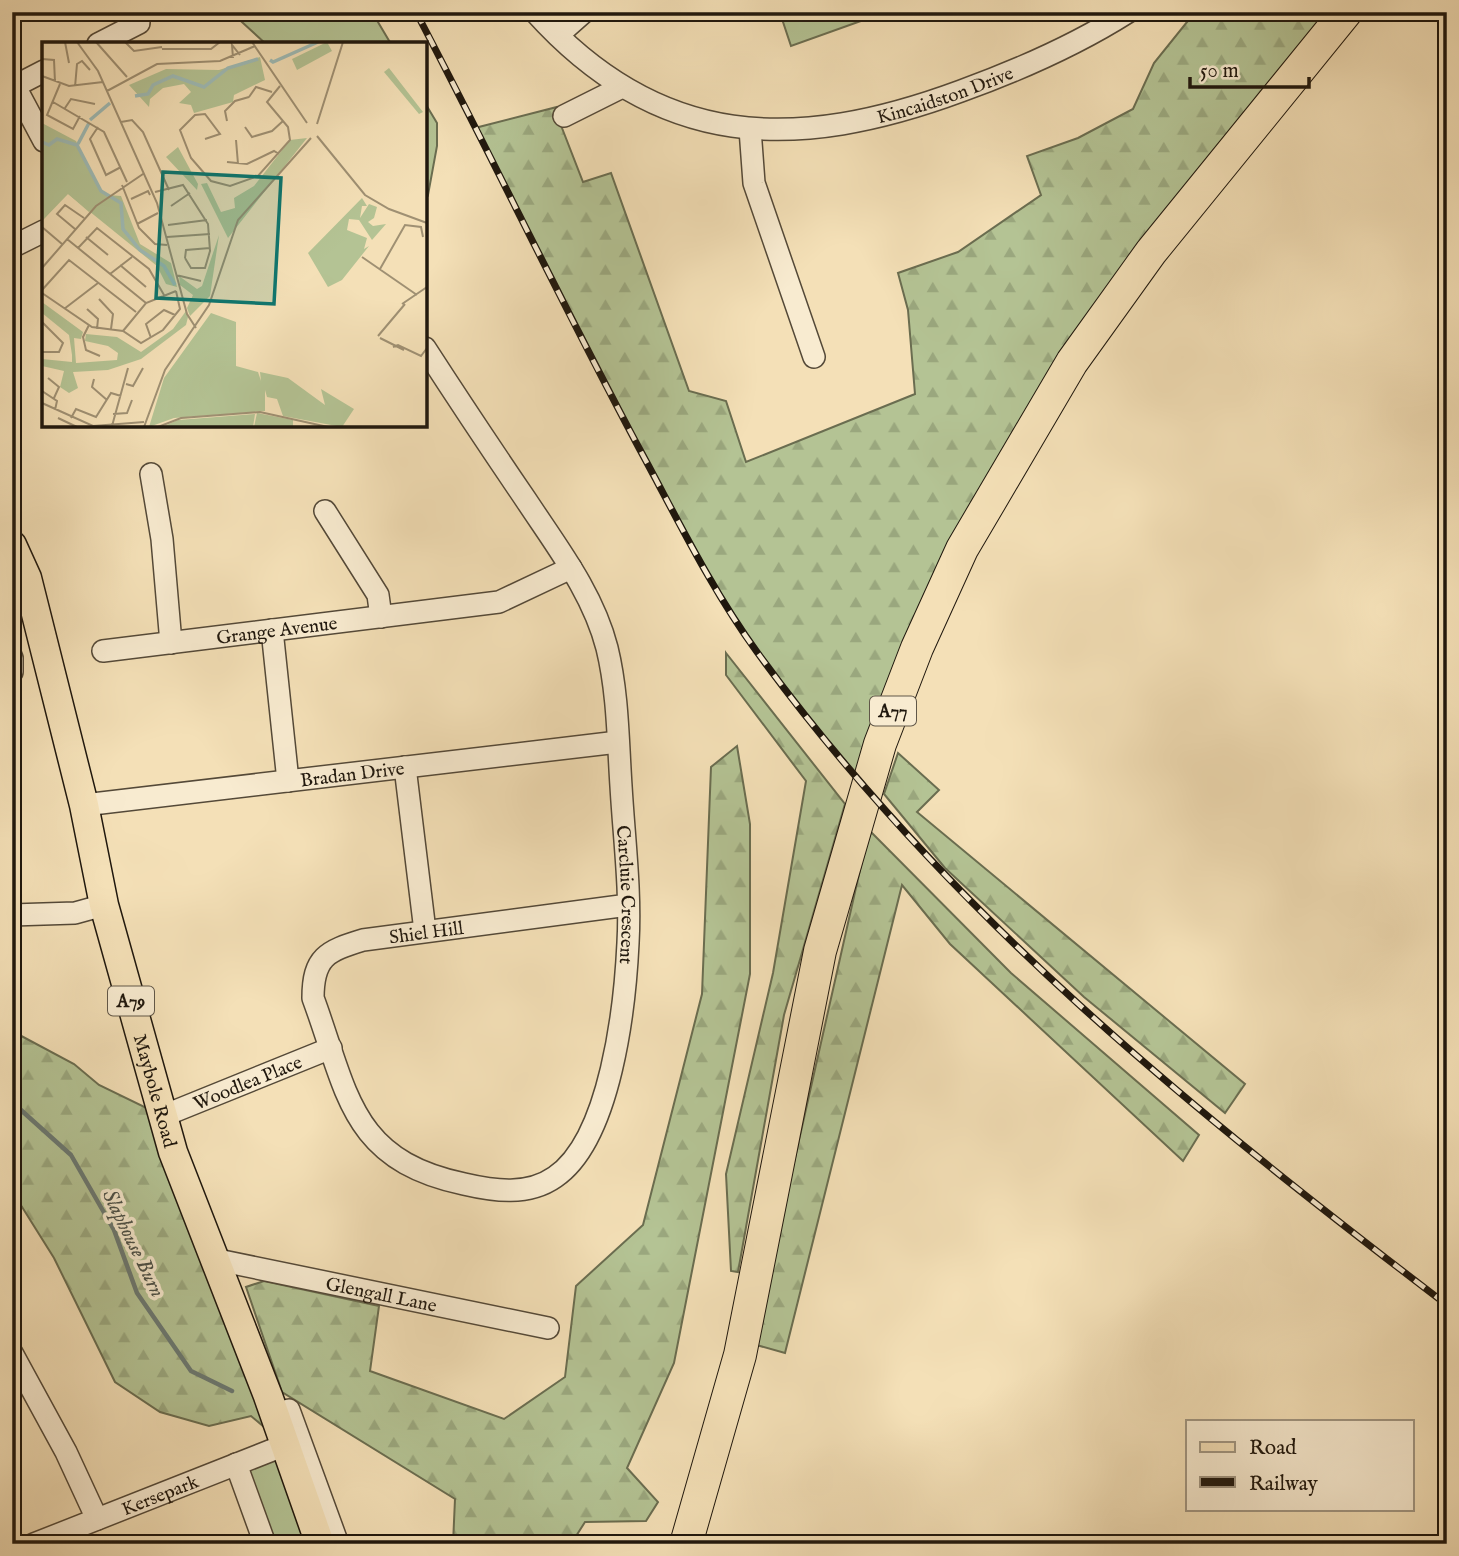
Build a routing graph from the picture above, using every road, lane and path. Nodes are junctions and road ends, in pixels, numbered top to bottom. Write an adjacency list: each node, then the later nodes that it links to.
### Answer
1 (535, 12): 6 (street, Kincaidston Drive)
2 (584, 12): 6 (street)
3 (1128, 12): 12 (street, Kincaidston Drive)
4 (1346, 12): 49 (highway, A77)
5 (139, 23): 7 (street)
6 (558, 35): 10 (street, Kincaidston Drive)
7 (102, 42)
8 (42, 72): 9 (street)
9 (14, 83): 13 (street)
10 (622, 87): 11 (street); 12 (street, Kincaidston Drive)
11 (564, 116)
12 (750, 129): 17 (street)
13 (42, 137)
14 (42, 232): 15 (street)
15 (12, 247)
16 (427, 351): 21 (street, Carcluie Crescent)
17 (814, 357)
18 (150, 474): 24 (street)
19 (325, 511): 22 (street)
20 (12, 545): 31 (main road, Maybole Road / A79)
21 (572, 568): 22 (street, Grange Avenue); 28 (street, Carcluie Crescent)
22 (381, 617): 23 (street, Grange Avenue)
23 (272, 630): 24 (street, Grange Avenue); 30 (street)
24 (171, 643): 25 (street, Grange Avenue)
25 (103, 651)
26 (12, 658): 27 (street)
27 (12, 672)
28 (618, 742): 29 (street, Bradan Drive); 33 (street, Carcluie Crescent)
29 (405, 767): 30 (street, Bradan Drive); 35 (street)
30 (288, 781): 31 (street, Bradan Drive)
31 (85, 805): 32 (main road, Maybole Road / A79)
32 (104, 905): 34 (street); 37 (main road, Maybole Road / A79)
33 (628, 905): 35 (street, Shiel Hill); 36 (street, Carcluie Crescent)
34 (12, 915)
35 (425, 931): 36 (street, Shiel Hill)
36 (331, 1048): 37 (street, Woodlea Place)
37 (163, 1116): 38 (main road, Maybole Road / A79)
38 (213, 1259): 39 (street, Glengall Lane); 41 (main road, Maybole Road / A79)
39 (548, 1328)
40 (12, 1353): 44 (street)
41 (274, 1415): 42 (main road, Maybole Road / A79); 48 (street)
42 (285, 1446): 43 (street, Kersepark); 47 (main road, Maybole Road / A79)
43 (236, 1465): 44 (street, Kersepark); 46 (street)
44 (97, 1519): 45 (street, Kersepark)
45 (34, 1544)
46 (265, 1544)
47 (320, 1544)
48 (338, 1544)
49 (686, 1544)

